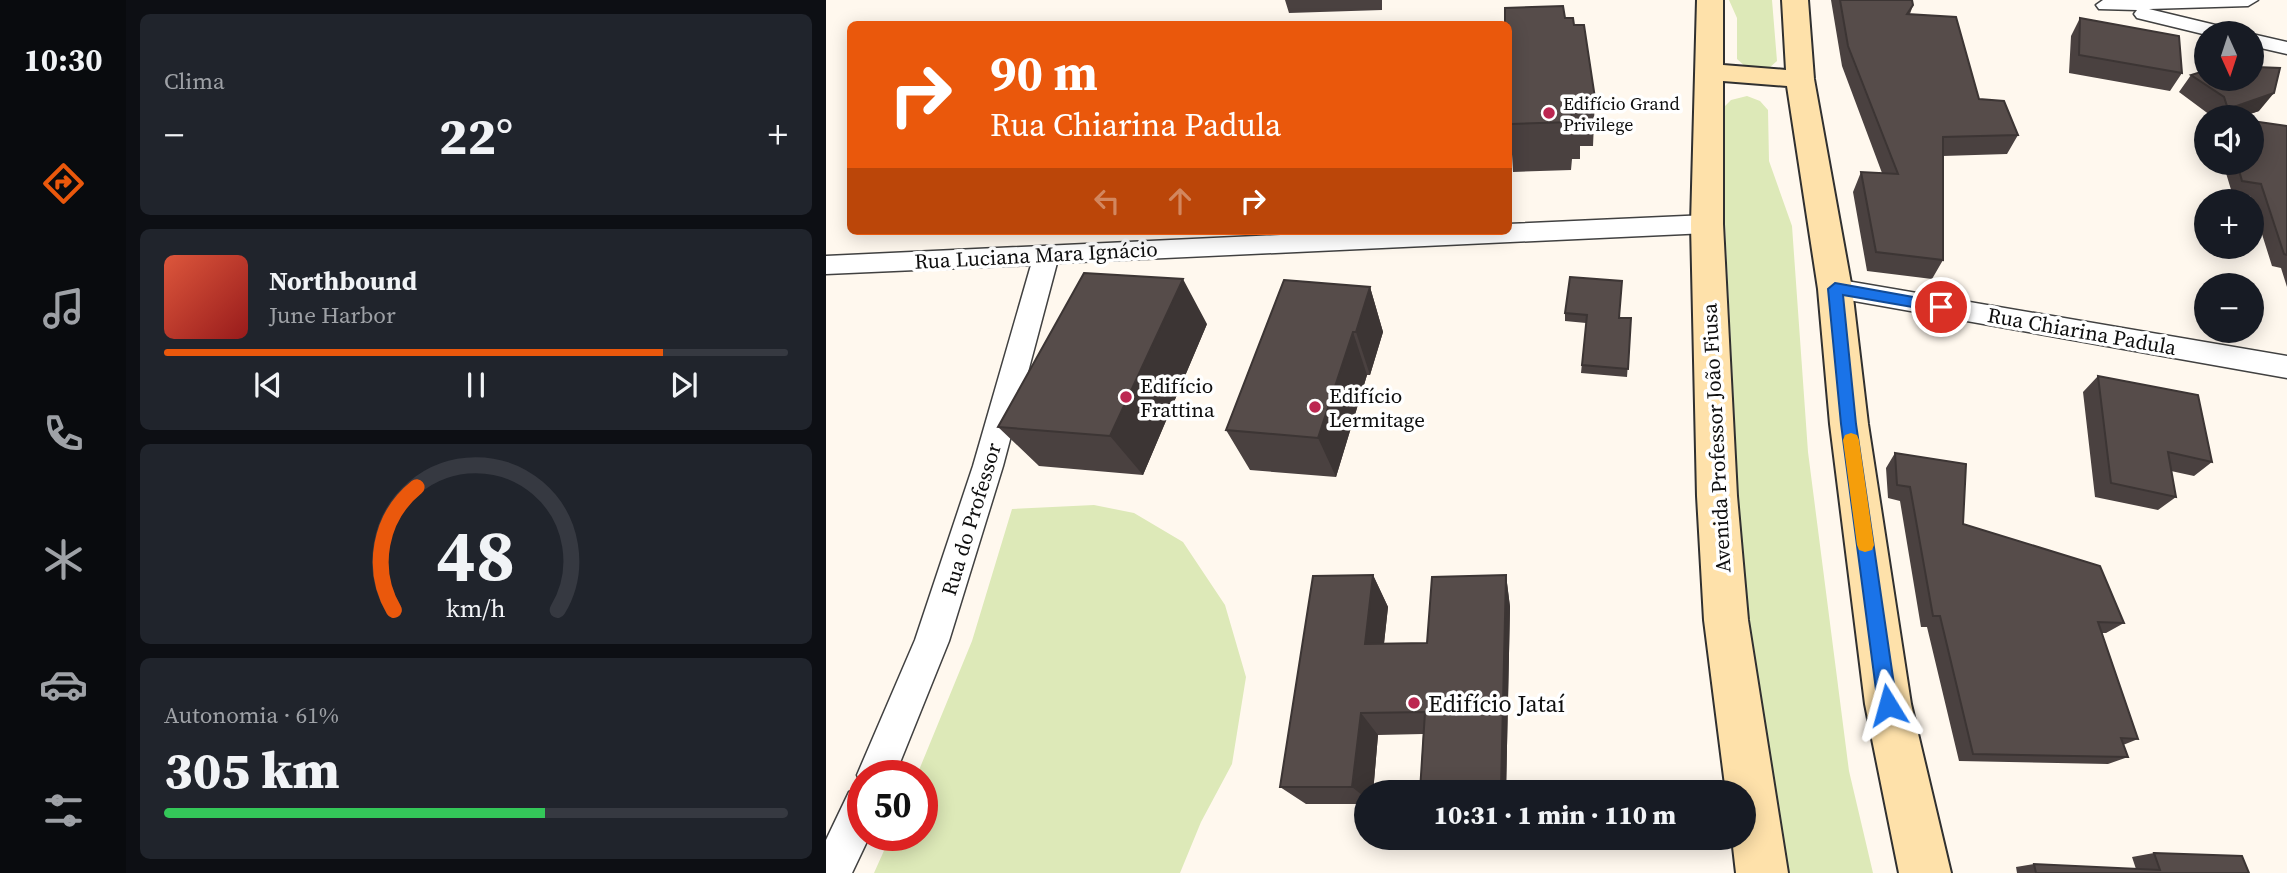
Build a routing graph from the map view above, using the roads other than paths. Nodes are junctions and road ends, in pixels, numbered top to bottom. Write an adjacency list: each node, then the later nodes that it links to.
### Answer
1 (1710, 0): 7 (main road, Avenida Professor João Fiusa)
2 (1795, 0): 8 (main road)
3 (2248, 0): 4 (street)
4 (2194, 26)
5 (2264, 43): 6 (street)
6 (2287, 48)
7 (1709, 72): 8 (main road); 9 (main road, Avenida Professor João Fiusa)
8 (1800, 79): 14 (main road)
9 (1707, 224): 10 (street, Rua Luciana Mara Ignácio); 19 (main road, Avenida Professor João Fiusa)
10 (1512, 233)
11 (1472, 235): 12 (street, Rua Luciana Mara Ignácio)
12 (1046, 255): 13 (street, Rua Luciana Mara Ignácio); 16 (street, Rua do Professor)
13 (826, 265)
14 (1835, 289): 15 (street, Rua Chiarina Padula); 20 (main road)
15 (2287, 367)
16 (882, 760)
17 (847, 840): 18 (street)
18 (831, 873)
19 (1762, 873)
20 (1925, 873)

